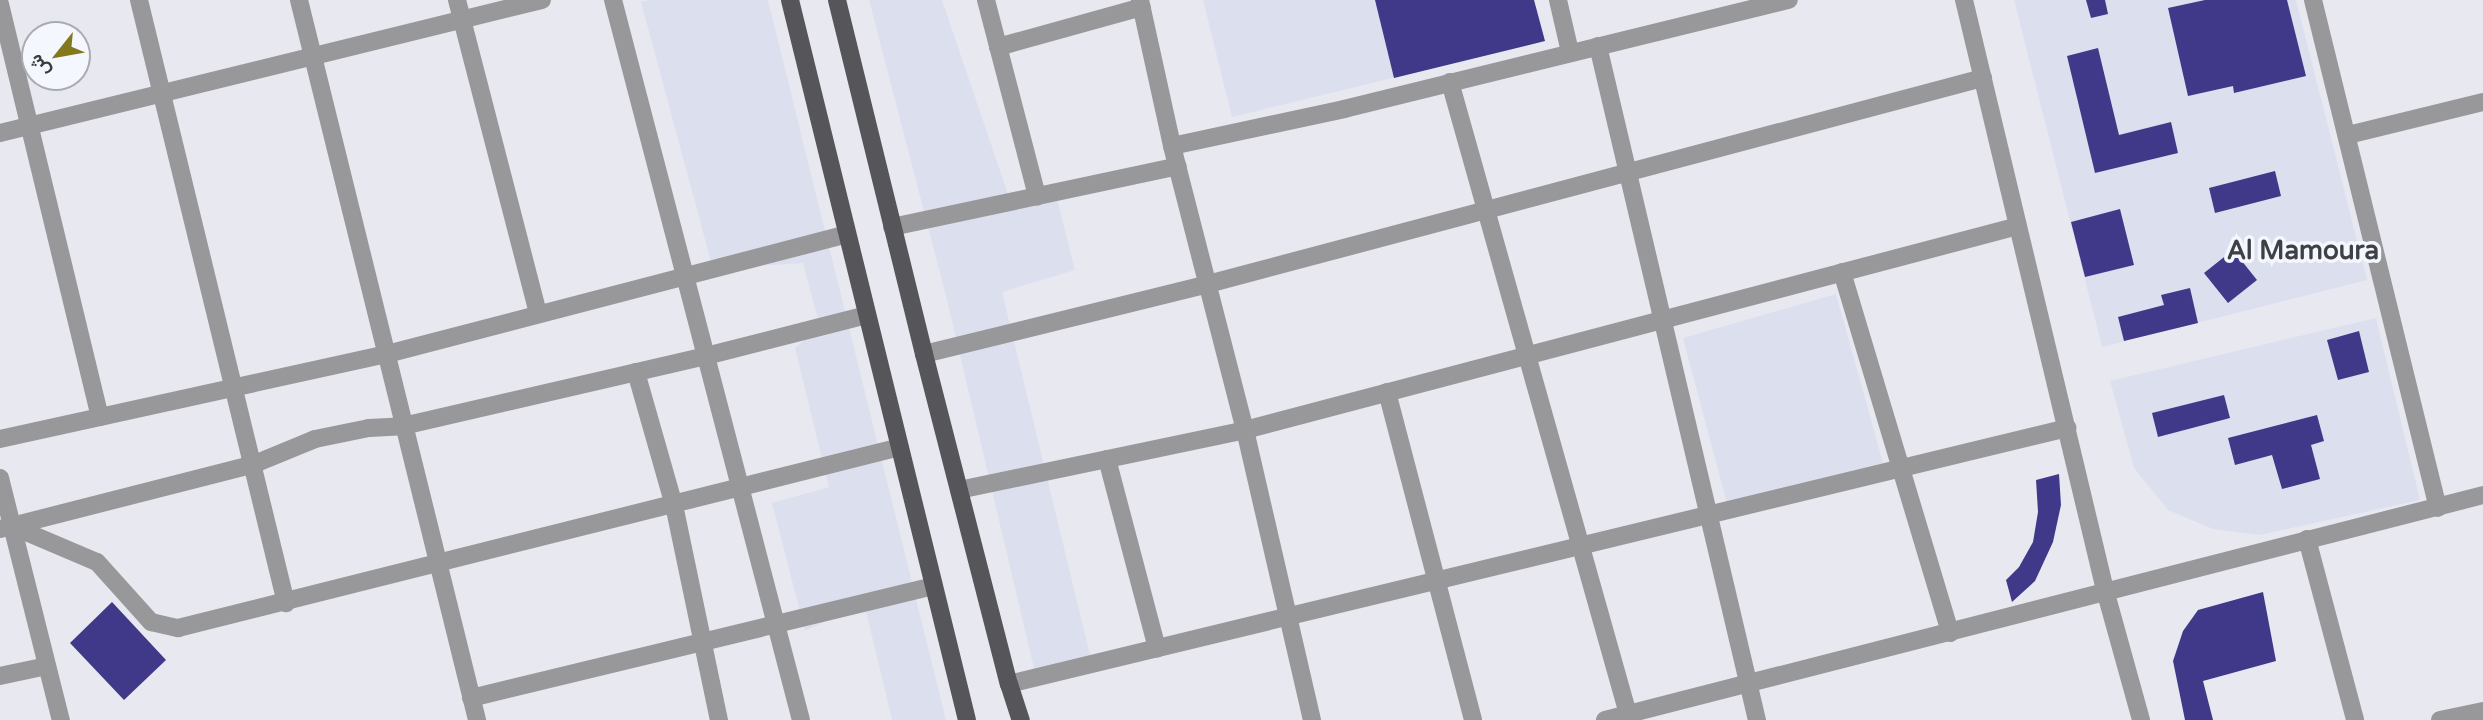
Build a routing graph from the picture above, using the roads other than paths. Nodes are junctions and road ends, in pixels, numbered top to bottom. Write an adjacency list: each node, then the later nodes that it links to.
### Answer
1 (139, 0): 22 (street)
2 (299, 0): 19 (street)
3 (457, 0): 15 (street)
4 (542, 0): 15 (street)
5 (613, 0): 36 (street)
6 (790, 0): 34 (main road)
7 (837, 0): 33 (main road)
8 (986, 0): 17 (street)
9 (1558, 0): 18 (street)
10 (1789, 0): 16 (street)
11 (1964, 0): 20 (street)
12 (2313, 0): 26 (street)
13 (0, 4): 24 (street)
14 (1141, 4): 17 (street); 27 (street)
15 (462, 19): 19 (street); 38 (street)
16 (1598, 46): 18 (street); 29 (street)
17 (998, 47): 30 (street)
18 (1570, 52): 21 (street)
19 (313, 56): 22 (street); 41 (street)
20 (1983, 78): 29 (street); 32 (street)
21 (1450, 82): 27 (street); 31 (street)
22 (162, 93): 24 (street); 46 (street)
23 (2483, 102): 26 (street)
24 (29, 126): 25 (street); 48 (street)
25 (0, 133)
26 (2348, 135): 62 (street)
27 (1172, 146): 28 (street)
28 (1178, 166): 30 (street); 37 (street)
29 (1628, 172): 31 (street); 40 (street)
30 (1037, 196): 33 (street)
31 (1486, 210): 37 (street); 43 (street)
32 (2018, 226): 35 (street); 50 (street)
33 (892, 227): 42 (main road)
34 (847, 234): 36 (street); 39 (main road)
35 (1842, 272): 40 (street); 56 (street)
36 (685, 276): 38 (street); 44 (street)
37 (1208, 284): 42 (street); 51 (street)
38 (538, 314): 41 (street)
39 (867, 315): 44 (street); 53 (main road)
40 (1662, 320): 43 (street); 63 (street)
41 (387, 354): 46 (street); 49 (street)
42 (924, 354): 59 (main road)
43 (1527, 355): 47 (street); 66 (street)
44 (706, 356): 45 (street); 58 (street)
45 (636, 372): 49 (street); 61 (street)
46 (233, 388): 48 (street); 55 (street)
47 (1387, 392): 51 (street); 68 (street)
48 (100, 417): 52 (street)
49 (404, 426): 55 (street); 67 (street)
50 (2067, 428): 56 (street); 70 (street)
51 (1245, 430): 54 (street); 72 (street)
52 (0, 439)
53 (900, 447): 58 (street); 69 (main road)
54 (1107, 459): 59 (street); 76 (street)
55 (252, 465): 64 (street); 71 (street)
56 (1903, 466): 63 (street); 74 (street)
57 (0, 478): 64 (street)
58 (739, 488): 61 (street); 73 (street)
59 (959, 490): 80 (main road)
60 (2483, 495): 62 (street)
61 (674, 505): 67 (street); 75 (street)
62 (2438, 509): 65 (street)
63 (1708, 515): 66 (street); 79 (street)
64 (6, 527): 71 (street); 77 (street)
65 (2307, 540): 70 (street); 95 (street)
66 (1581, 546): 68 (street); 83 (street)
67 (436, 565): 71 (street); 81 (street)
68 (1438, 580): 72 (street); 91 (street)
69 (933, 586): 73 (street); 88 (main road)
70 (2105, 590): 74 (street); 94 (street)
71 (286, 603)
72 (1286, 617): 76 (street); 90 (street)
73 (776, 624): 75 (street); 87 (street)
74 (1950, 633): 79 (street)
75 (702, 642): 81 (street); 86 (street)
76 (1157, 648): 80 (street)
77 (47, 666): 78 (street); 84 (street)
78 (0, 676)
79 (1747, 683): 83 (street); 93 (street)
80 (1009, 684): 89 (main road)
81 (471, 698): 85 (street)
82 (2483, 711): 96 (street)
83 (1628, 714): 92 (street)
84 (61, 720)
85 (477, 720)
86 (719, 720)
87 (801, 720)
88 (966, 720)
89 (1021, 720)
90 (1312, 720)
91 (1474, 720)
92 (1605, 720)
93 (1757, 720)
94 (2141, 720)
95 (2355, 720)
96 (2440, 720)

